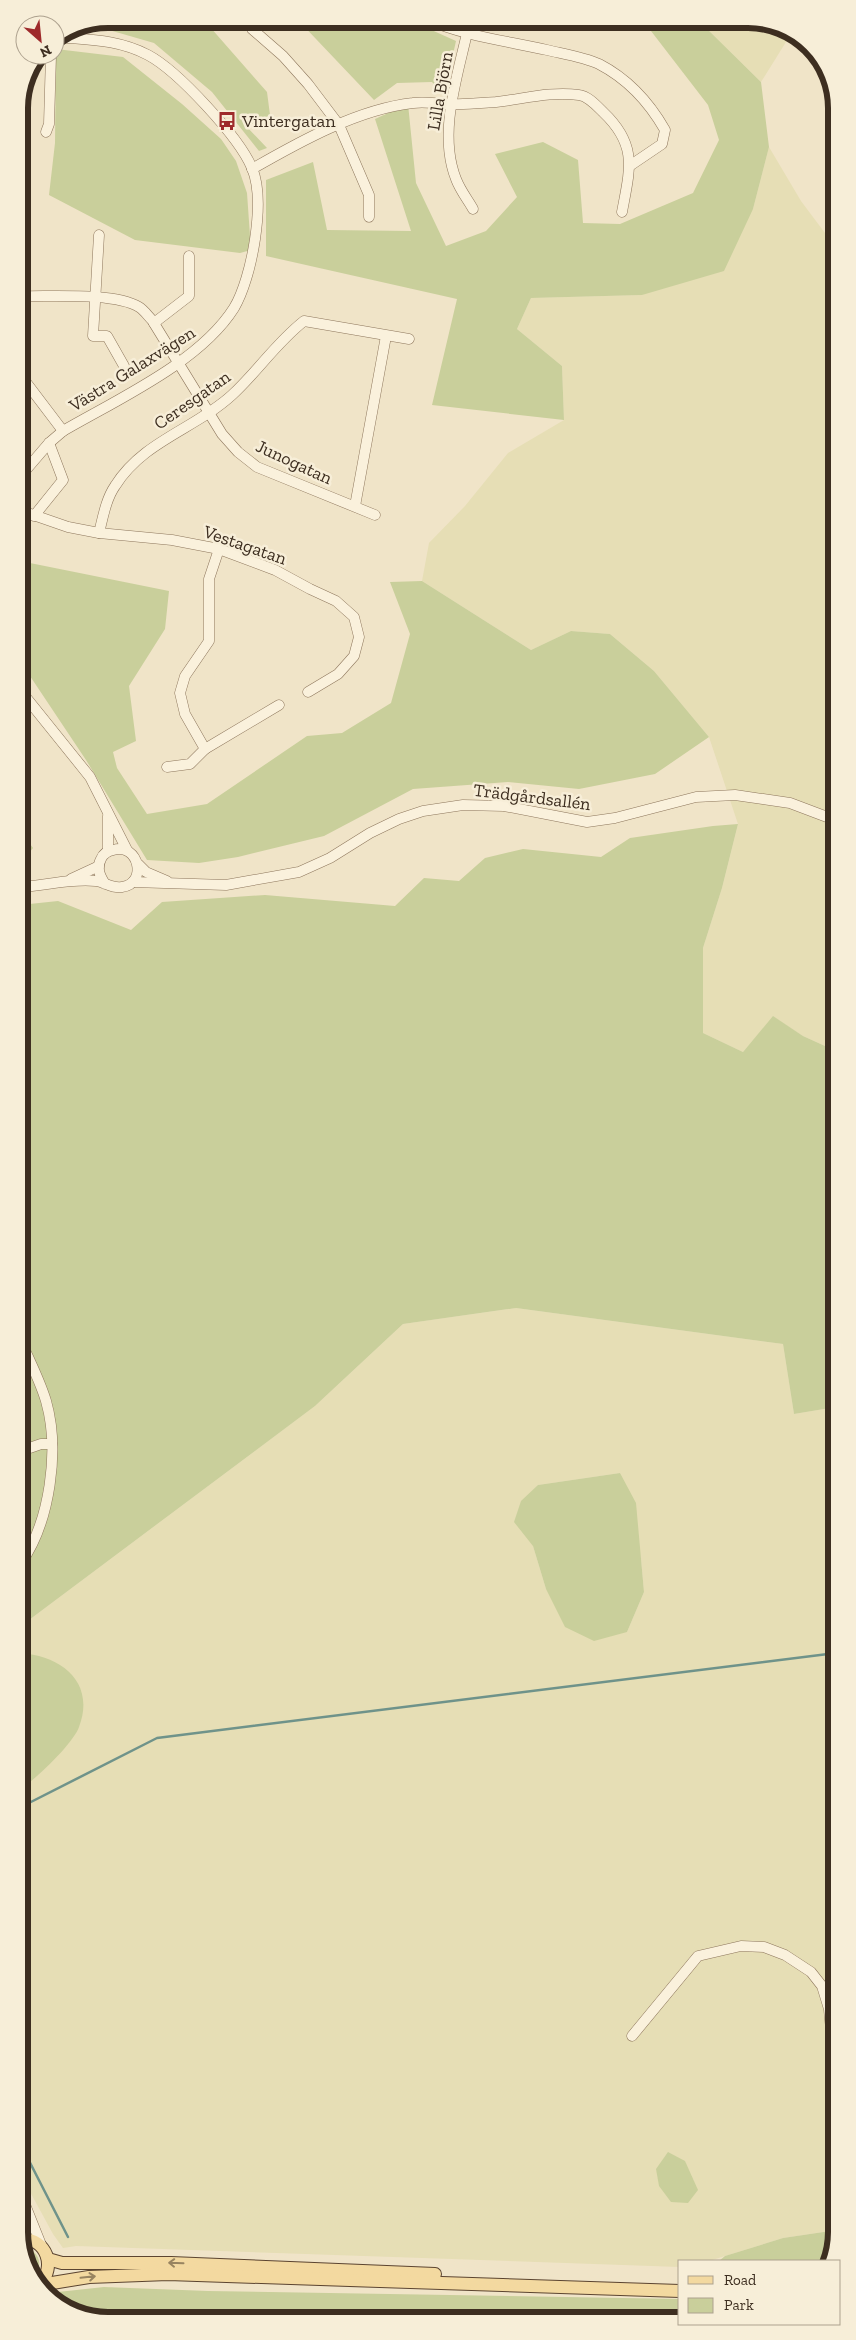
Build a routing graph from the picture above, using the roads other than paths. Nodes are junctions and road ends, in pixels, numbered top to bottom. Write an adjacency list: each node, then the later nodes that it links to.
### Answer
1 (252, 28): 7 (street)
2 (448, 28): 3 (street)
3 (467, 33): 6 (street, Lilla Björn); 9 (street)
4 (69, 38): 10 (street, Västra Galaxvägen)
5 (51, 65): 8 (street)
6 (453, 104): 7 (street); 9 (street); 11 (street, Lilla Björn)
7 (339, 125): 10 (street); 13 (street)
8 (46, 132)
9 (630, 165): 12 (street)
10 (252, 169): 21 (street, Västra Galaxvägen)
11 (473, 209)
12 (622, 212)
13 (368, 217)
14 (99, 235): 17 (street)
15 (188, 256): 18 (street)
16 (28, 296): 17 (street, Junogatan)
17 (96, 297): 18 (street, Junogatan); 22 (street)
18 (154, 323): 21 (street, Junogatan)
19 (386, 336): 20 (street, Ceresgatan); 24 (street, Ceresgatan); 28 (street)
20 (409, 339)
21 (179, 362): 24 (street, Junogatan); 25 (street, Västra Galaxvägen)
22 (124, 366)
23 (28, 385): 25 (street)
24 (209, 411): 28 (street, Junogatan); 32 (street, Ceresgatan)
25 (63, 431): 26 (street, Västra Galaxvägen)
26 (49, 443): 27 (street, Västra Galaxvägen); 31 (street)
27 (28, 468)
28 (355, 506): 30 (street, Junogatan)
29 (28, 513): 31 (street, Vestagatan)
30 (375, 515)
31 (34, 516): 32 (street, Vestagatan)
32 (99, 533): 33 (street, Vestagatan)
33 (219, 549): 34 (street, Vestagatan); 37 (street)
34 (308, 692)
35 (28, 700): 39 (street)
36 (279, 705): 37 (street)
37 (205, 749): 38 (street)
38 (166, 768)
39 (108, 812): 41 (street); 42 (street)
40 (828, 817): 48 (street, Trädgårdsallén)
41 (127, 850): 42 (street); 43 (street)
42 (108, 851): 44 (street)
43 (138, 864): 46 (street); 48 (street, Trädgårdsallén)
44 (99, 866): 45 (street); 47 (street)
45 (68, 881): 47 (street); 49 (street)
46 (133, 882): 47 (street); 48 (street, Trädgårdsallén)
47 (106, 884)
48 (175, 884)
49 (28, 886)
50 (28, 1359): 51 (street)
51 (52, 1444): 52 (street); 53 (street)
52 (28, 1449)
53 (28, 1550)
54 (828, 2006): 55 (street)
55 (632, 2036)
56 (28, 2212): 58 (street)
57 (28, 2240): 58 (main road)
58 (42, 2247): 59 (main road)
59 (48, 2259): 60 (main road); 61 (main road, one-way to 59)
60 (43, 2280)
61 (678, 2283)
62 (46, 2284): 63 (main road, one-way to 63)
63 (678, 2291)

